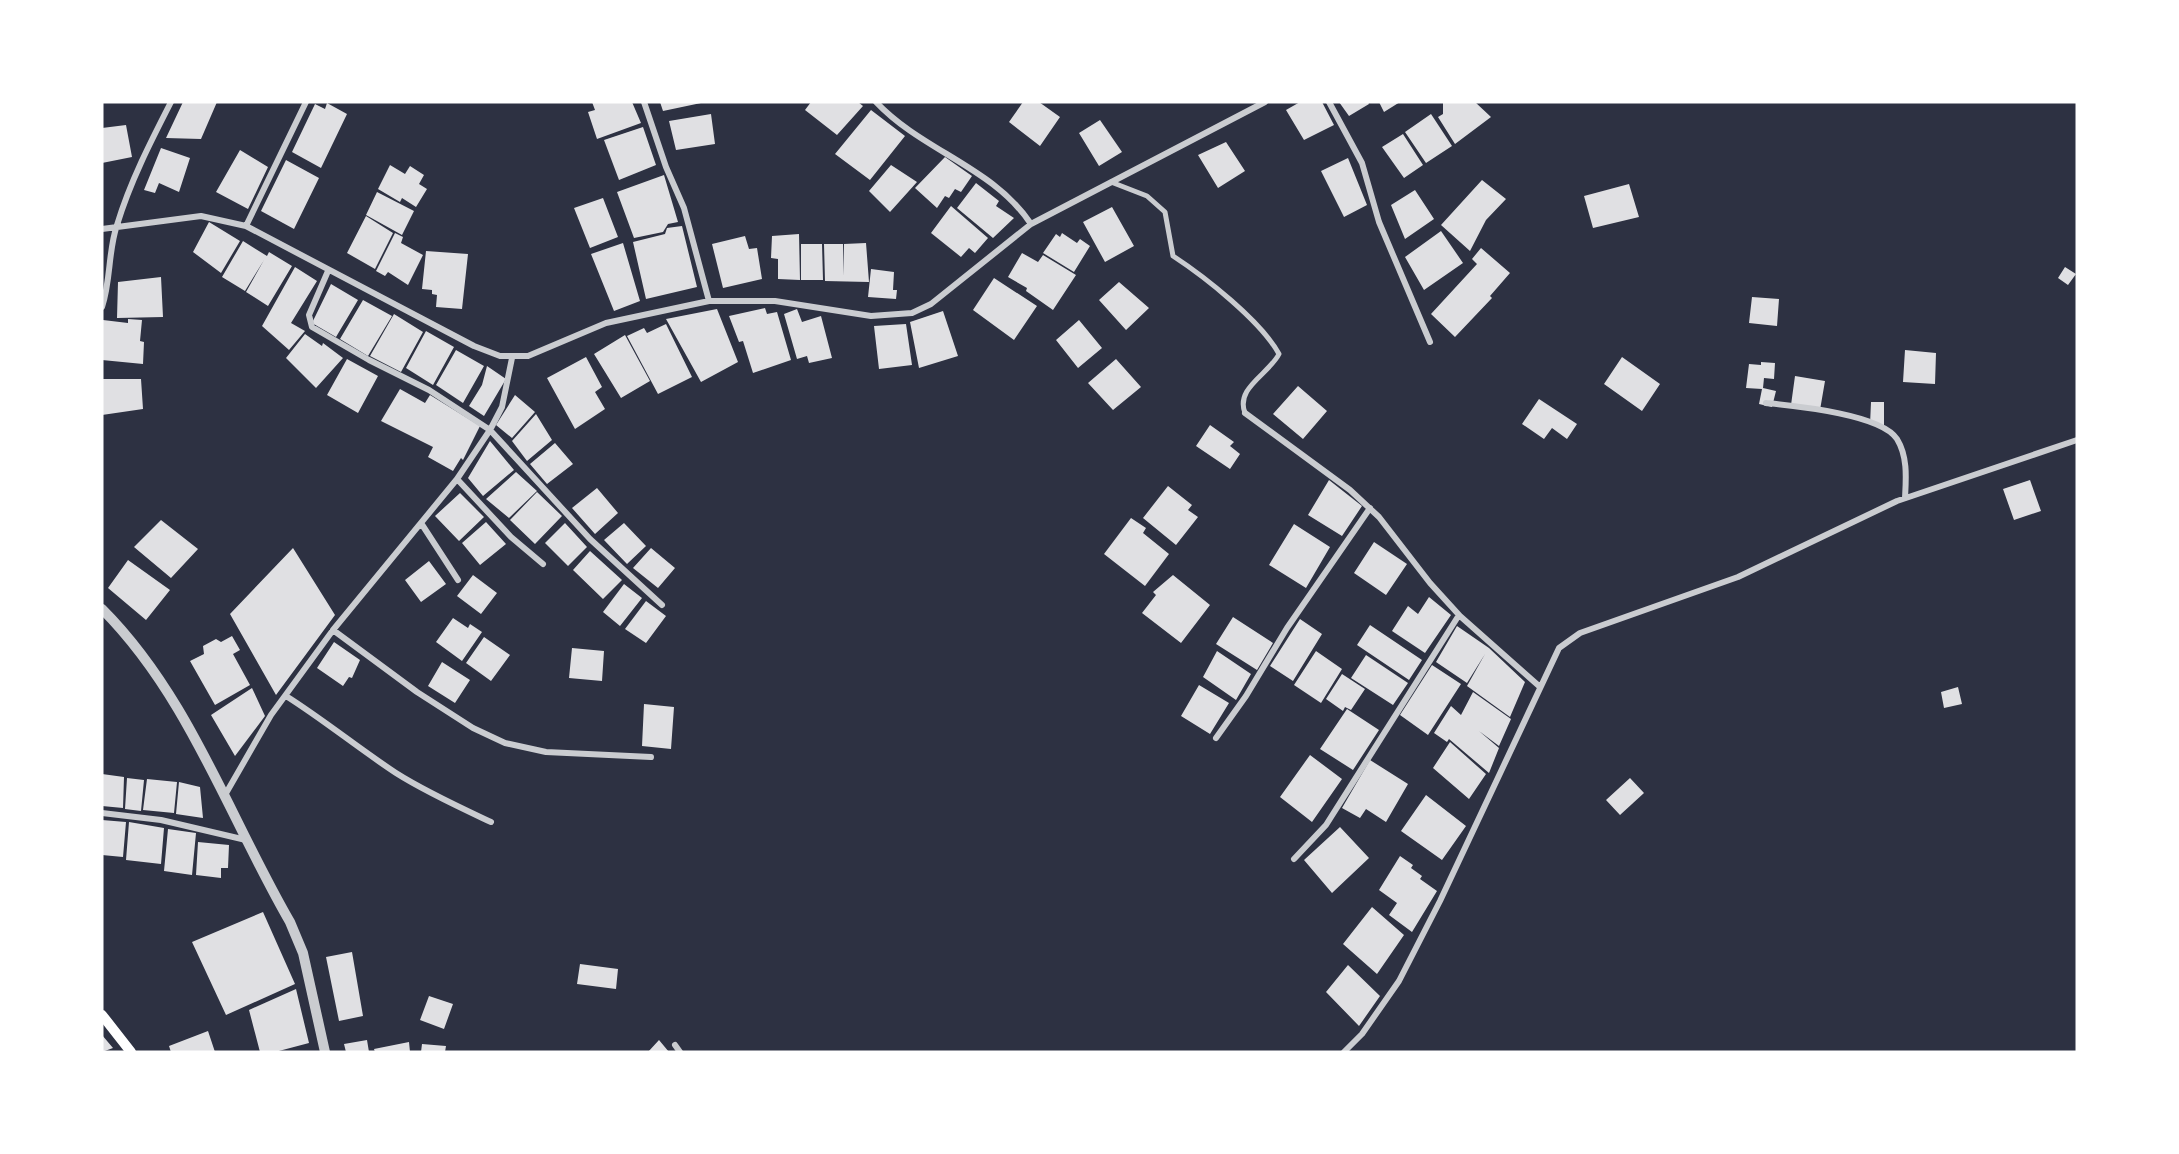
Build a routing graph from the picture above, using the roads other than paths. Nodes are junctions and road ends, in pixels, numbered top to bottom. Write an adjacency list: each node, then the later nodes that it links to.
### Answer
1 (171, 102): 9 (street)
2 (306, 102): 10 (street)
3 (644, 102): 13 (street)
4 (876, 102): 8 (street)
5 (1265, 102): 7 (street)
6 (1329, 102): 15 (street)
7 (1111, 182): 8 (street); 18 (street)
8 (1030, 224): 13 (street)
9 (116, 226): 10 (street); 11 (street); 14 (street)
10 (246, 226): 12 (street)
11 (102, 229)
12 (328, 271): 16 (street); 19 (street)
13 (709, 301): 16 (street)
14 (102, 307)
15 (1430, 342)
16 (512, 358): 19 (street)
17 (1766, 403): 22 (street)
18 (1245, 413): 23 (street)
19 (490, 429): 21 (street); 27 (street)
20 (2077, 440): 22 (street)
21 (457, 479): 24 (street); 25 (street)
22 (1905, 498): 31 (street)
23 (1370, 508): 29 (street); 33 (street)
24 (421, 524): 26 (street); 30 (street)
25 (543, 564)
26 (458, 580)
27 (662, 605)
28 (102, 609): 35 (street)
29 (1459, 615): 31 (street); 39 (street)
30 (333, 630): 32 (street); 34 (street)
31 (1539, 686): 45 (street)
32 (286, 696): 35 (street); 37 (street)
33 (1216, 738)
34 (651, 756)
35 (225, 795): 38 (street)
36 (102, 813): 38 (street)
37 (491, 822)
38 (246, 840): 43 (street)
39 (1294, 859)
40 (102, 1014): 42 (main road)
41 (675, 1045): 44 (street)
42 (130, 1052)
43 (325, 1052)
44 (680, 1052)
45 (1344, 1052)

